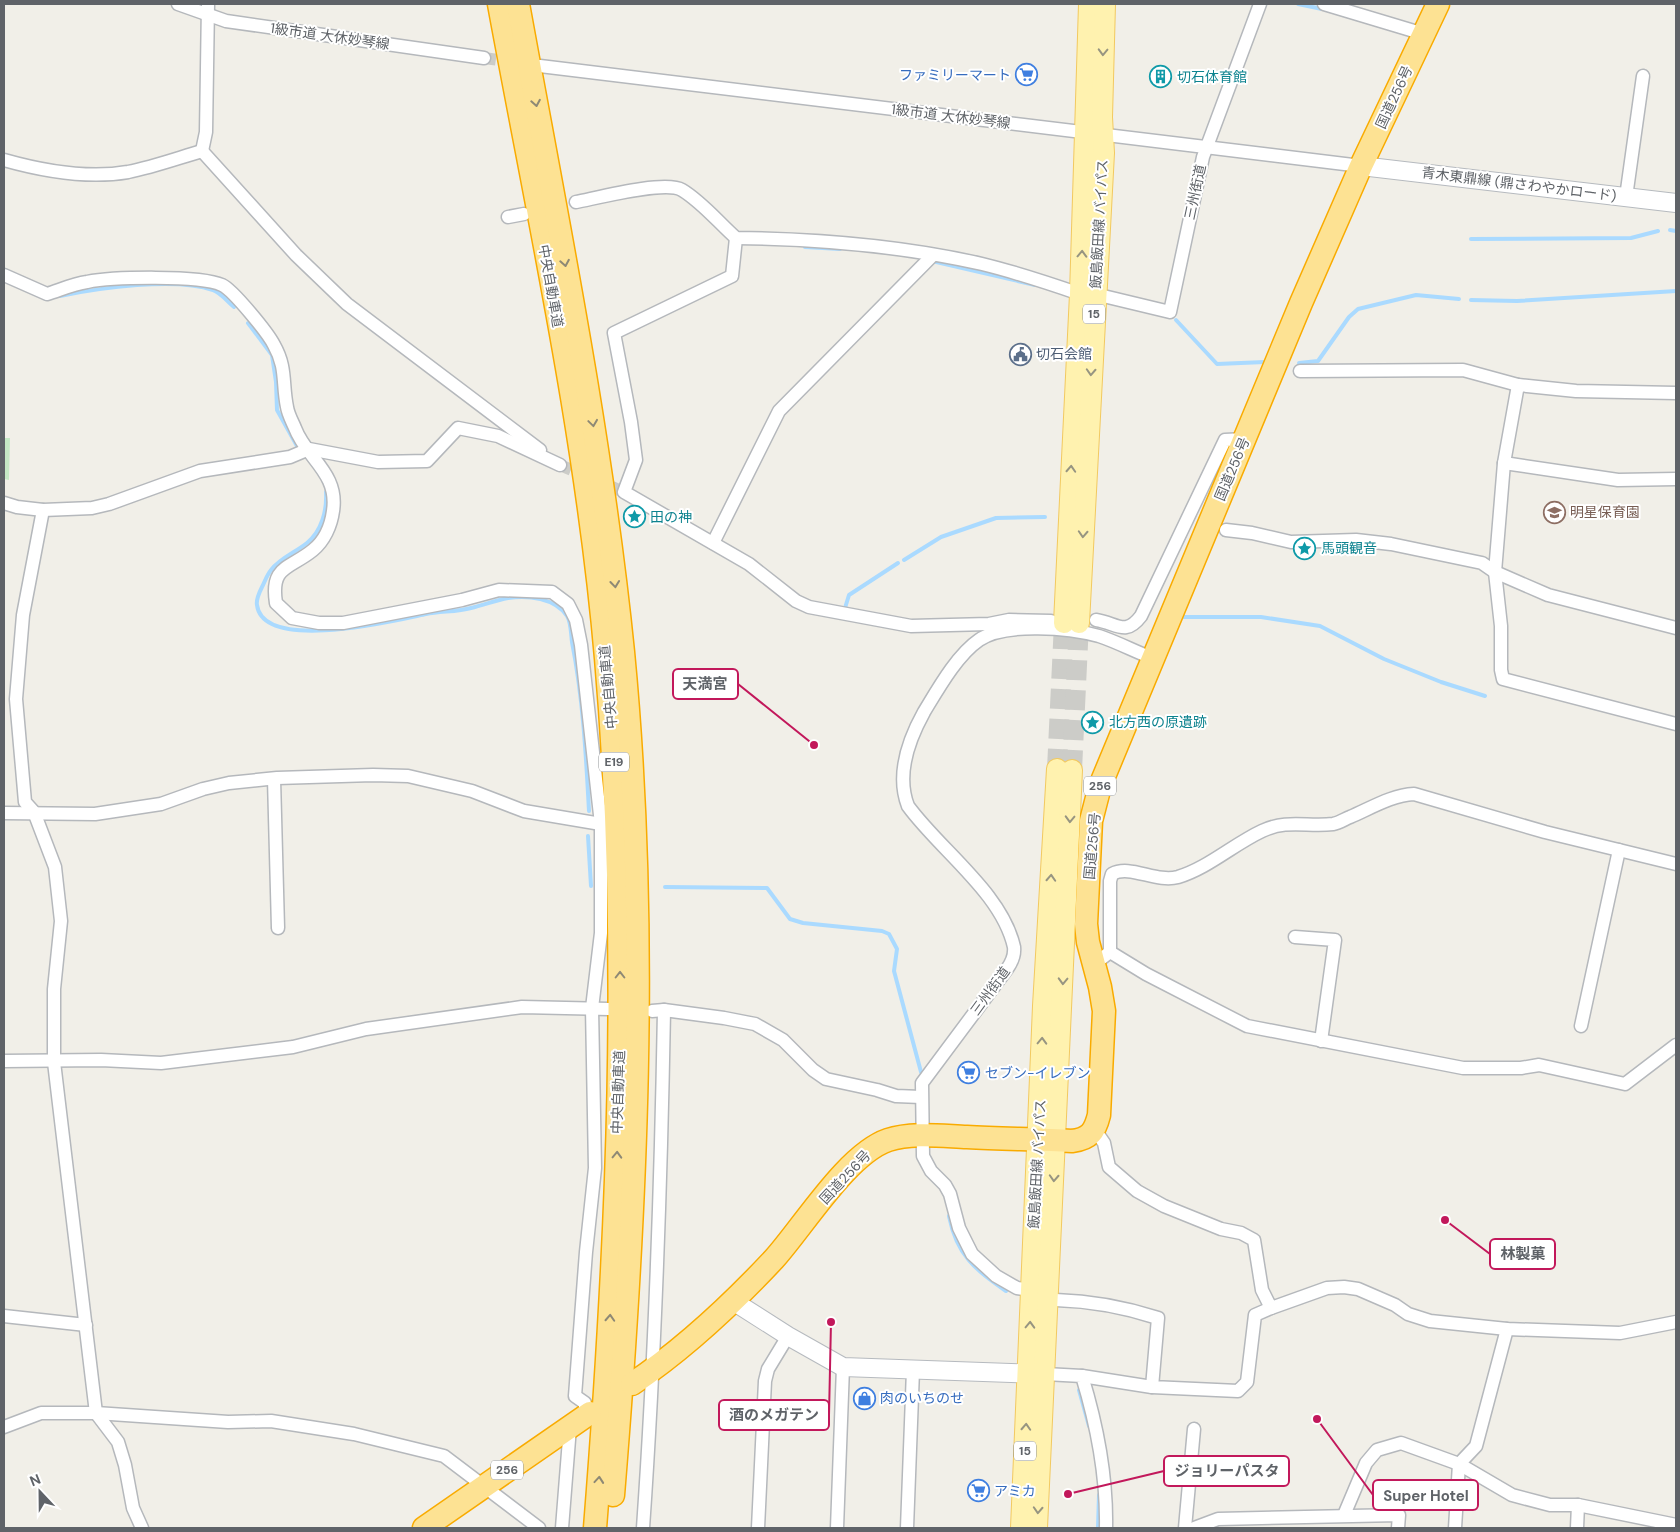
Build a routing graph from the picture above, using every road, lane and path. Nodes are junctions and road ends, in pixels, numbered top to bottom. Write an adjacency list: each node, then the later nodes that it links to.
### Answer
1 (178, 4): 9 (street, 1級市道 大休妙琴線)
2 (499, 4): 94 (highway, 中央自動車道 / E19, one-way to 2)
3 (518, 4): 95 (highway, 中央自動車道 / E19, one-way to 95)
4 (1089, 4): 14 (main road, 飯島飯田線 バイパス / 15)
5 (1105, 4): 14 (main road, 飯島飯田線 バイパス / 15, one-way to 14)
6 (1260, 4): 15 (street, 三州街道)
7 (1324, 4): 10 (street)
8 (1438, 4): 10 (highway, 国道256号 / 256)
9 (207, 9): 11 (street, 1級市道 大休妙琴線); 16 (street)
10 (1424, 34): 18 (highway, 国道256号 / 256)
11 (484, 58)
12 (540, 66): 14 (street, 1級市道 大休妙琴線)
13 (1643, 76): 19 (street)
14 (1094, 133): 15 (street, 1級市道 大休妙琴線); 27 (main road, 飯島飯田線 バイパス / 15)
15 (1207, 148): 18 (street, 1級市道 大休妙琴線); 27 (street, 三州街道)
16 (202, 151): 17 (street); 32 (street)
17 (4, 160)
18 (1361, 166): 19 (street, 青木東鼎線 (鼎さわやかロード)); 31 (highway, 国道256号 / 256)
19 (1626, 197): 21 (street, 青木東鼎線 (鼎さわやかロード))
20 (576, 202): 24 (street)
21 (1676, 203)
22 (524, 214): 23 (street)
23 (508, 217)
24 (736, 238): 25 (street); 38 (street)
25 (933, 255): 27 (street); 38 (street)
26 (4, 275): 32 (street)
27 (1088, 294): 40 (main road, 飯島飯田線 バイパス / 15)
28 (1300, 371): 29 (street)
29 (1518, 386): 30 (street); 33 (street)
30 (1676, 393)
31 (1245, 439): 40 (street); 42 (highway, 国道256号 / 256)
32 (309, 449): 36 (street); 48 (street)
33 (1504, 463): 34 (street); 39 (street)
34 (1676, 479)
35 (4, 502): 36 (street)
36 (43, 510): 46 (street)
37 (1226, 530): 39 (street)
38 (713, 543): 40 (street)
39 (1495, 572): 41 (street); 43 (street)
40 (1073, 622)
41 (1676, 628)
42 (1152, 658): 53 (highway, 国道256号 / 256); 61 (street, 三州街道)
43 (1676, 724)
44 (1064, 770): 64 (main road, 飯島飯田線 バイパス / 15)
45 (274, 779): 46 (street); 48 (street); 51 (street)
46 (34, 812): 47 (street); 60 (street)
47 (4, 813)
48 (601, 824): 54 (street)
49 (1619, 850): 50 (street); 53 (street); 56 (street)
50 (1676, 864)
51 (278, 928)
52 (1295, 937): 57 (street)
53 (1102, 958): 57 (street); 62 (highway, 国道256号 / 256)
54 (592, 1008): 55 (street); 60 (street); 82 (street)
55 (609, 1009)
56 (1581, 1026)
57 (1321, 1041): 58 (street)
58 (1676, 1045)
59 (4, 1061): 60 (street)
60 (54, 1062): 71 (street)
61 (921, 1097): 63 (street, 三州街道); 75 (street)
62 (1095, 1130): 64 (highway, 国道256号); 68 (street)
63 (921, 1136): 64 (highway, 国道256号); 65 (street, 三州街道); 67 (highway, 国道256号)
64 (1047, 1140): 65 (main road, 飯島飯田線 バイパス / 15); 77 (main road, 飯島飯田線 バイパス / 15, one-way to 77)
65 (1031, 1290): 77 (main road, 飯島飯田線 バイパス / 15, one-way to 65)
66 (1056, 1300): 80 (street)
67 (733, 1301): 73 (street); 75 (highway, 国道256号)
68 (1271, 1308): 72 (street); 80 (street)
69 (4, 1316): 71 (street)
70 (1676, 1322): 72 (street)
71 (86, 1325): 81 (street)
72 (1507, 1329): 85 (street)
73 (788, 1336): 74 (street); 97 (street)
74 (843, 1367): 76 (street); 98 (street)
75 (653, 1370): 79 (highway, 国道256号); 96 (street)
76 (913, 1370): 77 (street); 99 (street)
77 (1037, 1374): 78 (street); 100 (main road, 飯島飯田線 バイパス / 15, one-way to 77); 101 (main road, 飯島飯田線 バイパス / 15, one-way to 101)
78 (1082, 1376): 80 (street); 102 (street)
79 (632, 1384)
80 (1152, 1387)
81 (96, 1413): 83 (street); 86 (street); 90 (street)
82 (582, 1419): 86 (highway, 256); 93 (street)
83 (4, 1427)
84 (1194, 1429): 103 (street)
85 (1459, 1464): 87 (street); 88 (street); 106 (street)
86 (484, 1486): 91 (highway, 256); 92 (street)
87 (1578, 1505): 89 (street); 107 (street)
88 (1344, 1515): 104 (street); 105 (street)
89 (1676, 1525)
90 (142, 1528)
91 (424, 1528)
92 (539, 1528)
93 (562, 1528)
94 (595, 1528)
95 (610, 1528)
96 (643, 1528)
97 (758, 1528)
98 (837, 1528)
99 (907, 1528)
100 (1021, 1528)
101 (1037, 1528)
102 (1106, 1528)
103 (1185, 1528)
104 (1194, 1528)
105 (1398, 1528)
106 (1456, 1528)
107 (1577, 1528)

